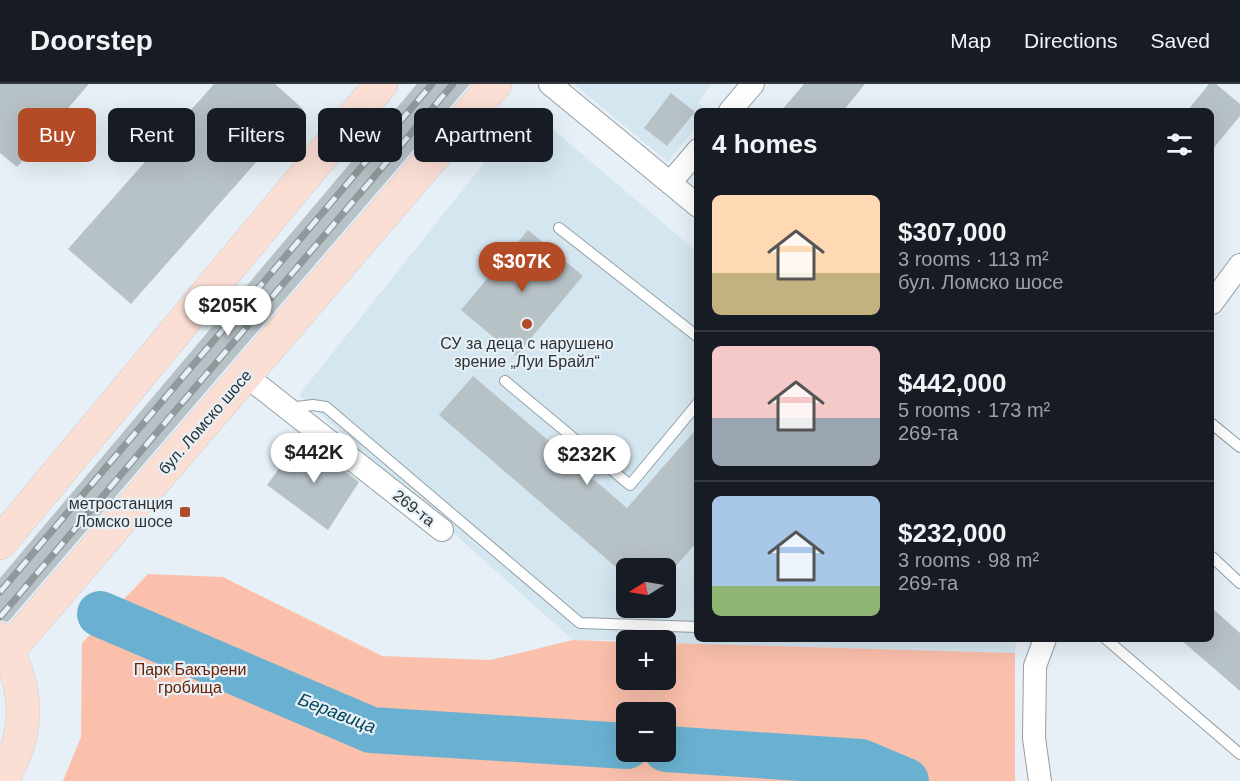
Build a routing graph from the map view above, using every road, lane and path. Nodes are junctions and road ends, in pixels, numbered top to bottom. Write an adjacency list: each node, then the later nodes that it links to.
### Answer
1 (381, 84): 20 (main road)
2 (495, 84): 13 (main road, бул. Ломско шосе)
3 (550, 84): 7 (street)
4 (753, 84): 5 (street)
5 (733, 108)
6 (694, 155): 7 (street)
7 (670, 183): 8 (street)
8 (694, 203)
9 (559, 228): 12 (lane)
10 (1240, 265): 11 (street)
11 (1214, 300)
12 (694, 334)
13 (245, 375): 15 (street, 269-та); 26 (main road, бул. Ломско шосе)
14 (505, 381): 16 (lane)
15 (285, 408): 19 (street, 269-та); 23 (lane)
16 (694, 408)
17 (1214, 426): 18 (lane)
18 (1240, 447)
19 (442, 530)
20 (0, 543)
21 (1214, 559): 22 (lane)
22 (1240, 583)
23 (694, 627)
24 (1044, 642): 29 (street)
25 (1109, 642): 27 (lane)
26 (4, 645): 28 (main road)
27 (1240, 754)
28 (1, 781)
29 (1040, 781)

